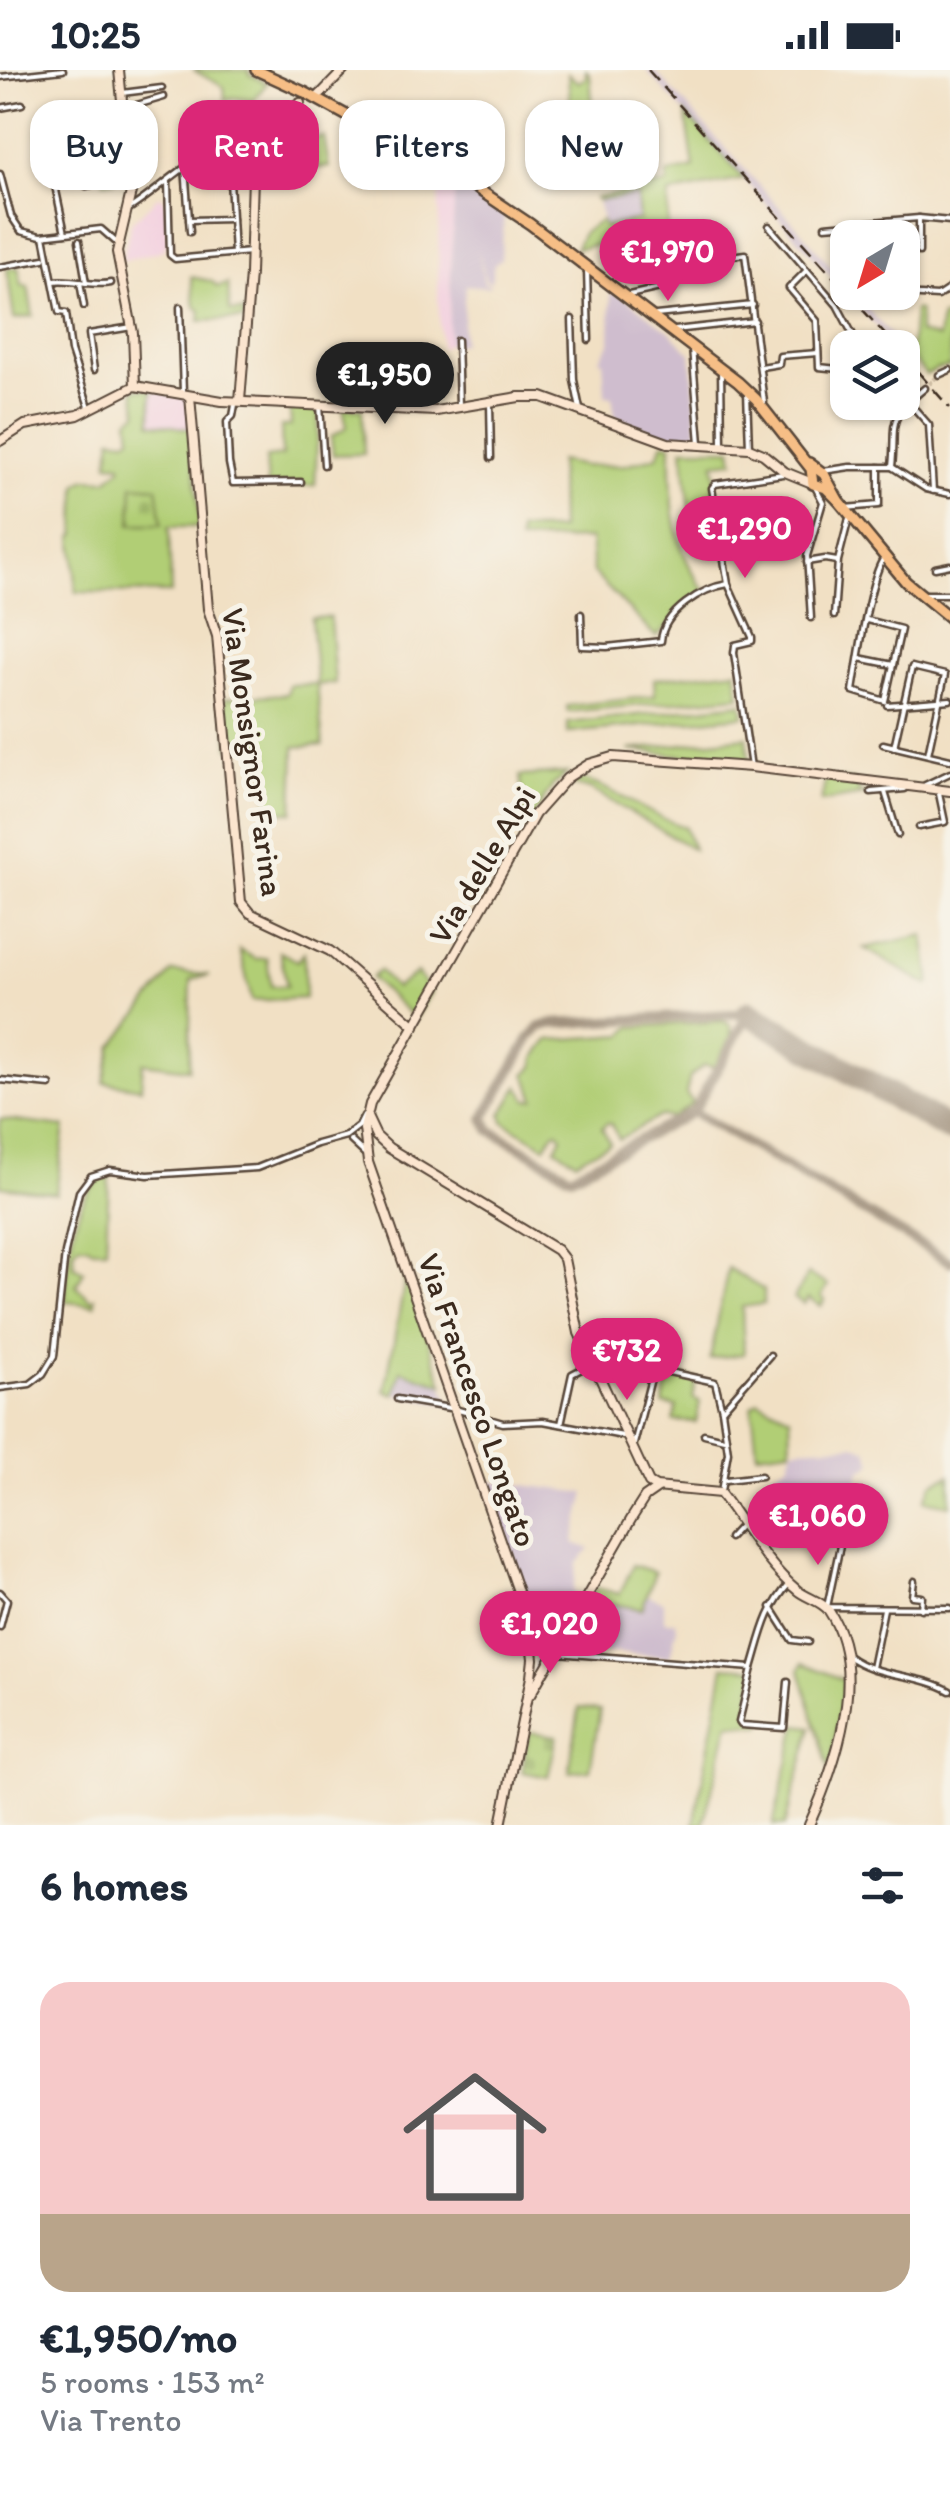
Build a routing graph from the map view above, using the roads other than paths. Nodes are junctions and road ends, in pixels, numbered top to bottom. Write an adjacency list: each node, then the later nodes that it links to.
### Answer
1 (63, 70): 5 (street)
2 (119, 70): 7 (street)
3 (256, 70): 8 (main road)
4 (344, 70): 8 (street)
5 (0, 77)
6 (162, 88): 7 (street)
7 (122, 93): 10 (street)
8 (319, 95): 13 (main road)
9 (164, 97): 11 (street)
10 (122, 100)
11 (154, 100)
12 (22, 104): 14 (street)
13 (339, 107)
14 (0, 108)
15 (178, 173): 17 (street)
16 (0, 174): 34 (street)
17 (168, 182): 24 (street); 38 (street)
18 (56, 190): 32 (street)
19 (130, 190): 24 (street)
20 (187, 190): 27 (street)
21 (231, 190): 25 (street)
22 (251, 190): 37 (street)
23 (479, 190): 43 (main road)
24 (129, 209): 36 (street)
25 (232, 218): 27 (street); 38 (street)
26 (918, 218): 28 (street); 30 (street)
27 (189, 220): 31 (street)
28 (950, 220)
29 (769, 226): 44 (street)
30 (825, 226)
31 (190, 232)
32 (65, 234): 34 (street); 36 (street)
33 (664, 235): 41 (street)
34 (44, 236): 39 (street)
35 (79, 241): 47 (street)
36 (118, 242): 58 (street)
37 (250, 252): 38 (street); 76 (street)
38 (234, 254)
39 (46, 258): 42 (street); 46 (street)
40 (692, 260): 41 (street); 45 (street); 52 (street)
41 (662, 264): 51 (street)
42 (0, 267)
43 (587, 268): 51 (main road); 62 (street)
44 (808, 270): 59 (street); 64 (street)
45 (697, 278)
46 (53, 281): 47 (street); 81 (street)
47 (83, 282): 48 (street); 53 (street)
48 (111, 283)
49 (950, 288): 50 (street)
50 (920, 295)
51 (628, 296): 55 (main road)
52 (753, 305): 55 (street); 57 (street)
53 (84, 306)
54 (180, 307): 75 (street)
55 (652, 318): 60 (main road)
56 (572, 319): 82 (street)
57 (755, 320): 60 (street); 65 (street)
58 (132, 327): 68 (street); 71 (street)
59 (850, 330)
60 (670, 332): 63 (main road)
61 (457, 340): 80 (street)
62 (589, 340)
63 (692, 348): 66 (main road); 88 (street)
64 (818, 353): 65 (street); 67 (street)
65 (761, 367): 79 (street)
66 (721, 369): 73 (main road); 89 (street)
67 (830, 369)
68 (94, 370)
69 (950, 370): 70 (street)
70 (939, 376)
71 (134, 386): 75 (street); 81 (street)
72 (925, 388): 74 (street)
73 (747, 390): 79 (main road); 90 (street)
74 (920, 392)
75 (186, 395): 76 (street); 133 (street, Via Monsignor Farina)
76 (238, 401): 78 (street); 97 (street)
77 (490, 403): 80 (street); 82 (street); 91 (street)
78 (320, 405): 80 (street); 92 (street)
79 (762, 406): 96 (main road)
80 (459, 409)
81 (90, 410): 86 (street)
82 (580, 410): 88 (street)
83 (920, 415): 98 (street)
84 (895, 420): 94 (street)
85 (0, 430): 86 (street)
86 (12, 432): 87 (street)
87 (0, 442)
88 (700, 444): 89 (street)
89 (722, 444): 90 (street)
90 (748, 448): 95 (street)
91 (491, 458)
92 (324, 465)
93 (879, 467): 94 (street); 96 (street); 100 (street)
94 (892, 467): 98 (street)
95 (787, 472): 96 (street); 106 (street)
96 (817, 481): 100 (main road); 103 (street)
97 (301, 482)
98 (933, 491): 99 (street)
99 (950, 494)
100 (845, 508): 101 (main road); 102 (street)
101 (885, 557): 108 (main road); 113 (street)
102 (838, 561): 103 (street); 110 (street)
103 (807, 562): 111 (street)
104 (950, 565): 105 (street)
105 (935, 568)
106 (728, 584): 109 (street); 124 (street)
107 (950, 594): 108 (street)
108 (920, 595): 112 (main road)
109 (581, 614)
110 (834, 616)
111 (810, 618)
112 (950, 618)
113 (867, 620): 114 (street); 115 (street)
114 (859, 658): 115 (street); 115 (street)
115 (893, 665)
116 (939, 700): 117 (street); 118 (street); 118 (street); 122 (street)
117 (950, 700)
118 (906, 702): 119 (street); 121 (street)
119 (887, 705)
120 (883, 744): 121 (street)
121 (894, 747): 122 (street)
122 (928, 754): 123 (street)
123 (950, 760)
124 (751, 767): 126 (street, Via delle Alpi); 133 (street, Via delle Alpi)
125 (950, 773): 126 (street)
126 (916, 786): 127 (street, Via delle Alpi); 130 (street)
127 (938, 789): 128 (street, Via delle Alpi); 131 (street)
128 (950, 791)
129 (872, 792): 130 (street)
130 (885, 792): 132 (street)
131 (919, 827)
132 (898, 835)
133 (416, 1026): 136 (street, Via delle Alpi)
134 (0, 1080): 135 (street)
135 (50, 1086)
136 (368, 1110): 137 (street); 138 (street, Via Francesco Longato); 138 (street)
137 (350, 1137): 138 (street); 139 (street); 144 (street)
138 (373, 1144): 139 (street, Via Francesco Longato); 140 (street)
139 (368, 1162): 146 (street, Via Francesco Longato)
140 (582, 1338): 142 (street); 143 (street)
141 (770, 1354): 147 (street)
142 (592, 1363): 148 (street); 150 (street)
143 (654, 1367): 147 (street); 152 (street)
144 (0, 1388)
145 (398, 1399): 146 (street)
146 (455, 1409): 148 (street); 171 (street, Via Francesco Longato)
147 (722, 1410): 151 (street)
148 (561, 1425): 150 (street)
149 (704, 1434): 151 (street)
150 (626, 1437): 152 (street)
151 (726, 1440): 154 (street)
152 (632, 1448): 155 (street)
153 (761, 1476): 154 (street)
154 (724, 1480): 156 (street)
155 (650, 1488): 156 (street); 173 (street)
156 (720, 1494): 158 (street)
157 (774, 1518): 159 (street)
158 (743, 1523): 159 (street); 161 (street)
159 (753, 1536): 163 (street)
160 (842, 1536): 165 (street)
161 (729, 1538)
162 (914, 1581): 169 (street)
163 (790, 1583): 165 (street); 166 (street)
164 (0, 1592): 170 (street)
165 (826, 1607): 167 (street); 174 (street)
166 (771, 1608): 172 (street); 175 (street)
167 (884, 1608): 169 (street); 176 (street)
168 (950, 1608): 169 (street)
169 (921, 1609)
170 (0, 1627)
171 (532, 1640): 173 (street); 179 (street, Via Francesco Longato)
172 (808, 1642)
173 (559, 1648): 175 (street); 179 (street)
174 (848, 1656): 176 (street); 181 (street)
175 (752, 1668): 177 (street)
176 (872, 1668): 178 (street)
177 (788, 1682)
178 (950, 1691)
179 (524, 1708): 180 (street, Via Francesco Longato)
180 (501, 1825)
181 (809, 1825)

